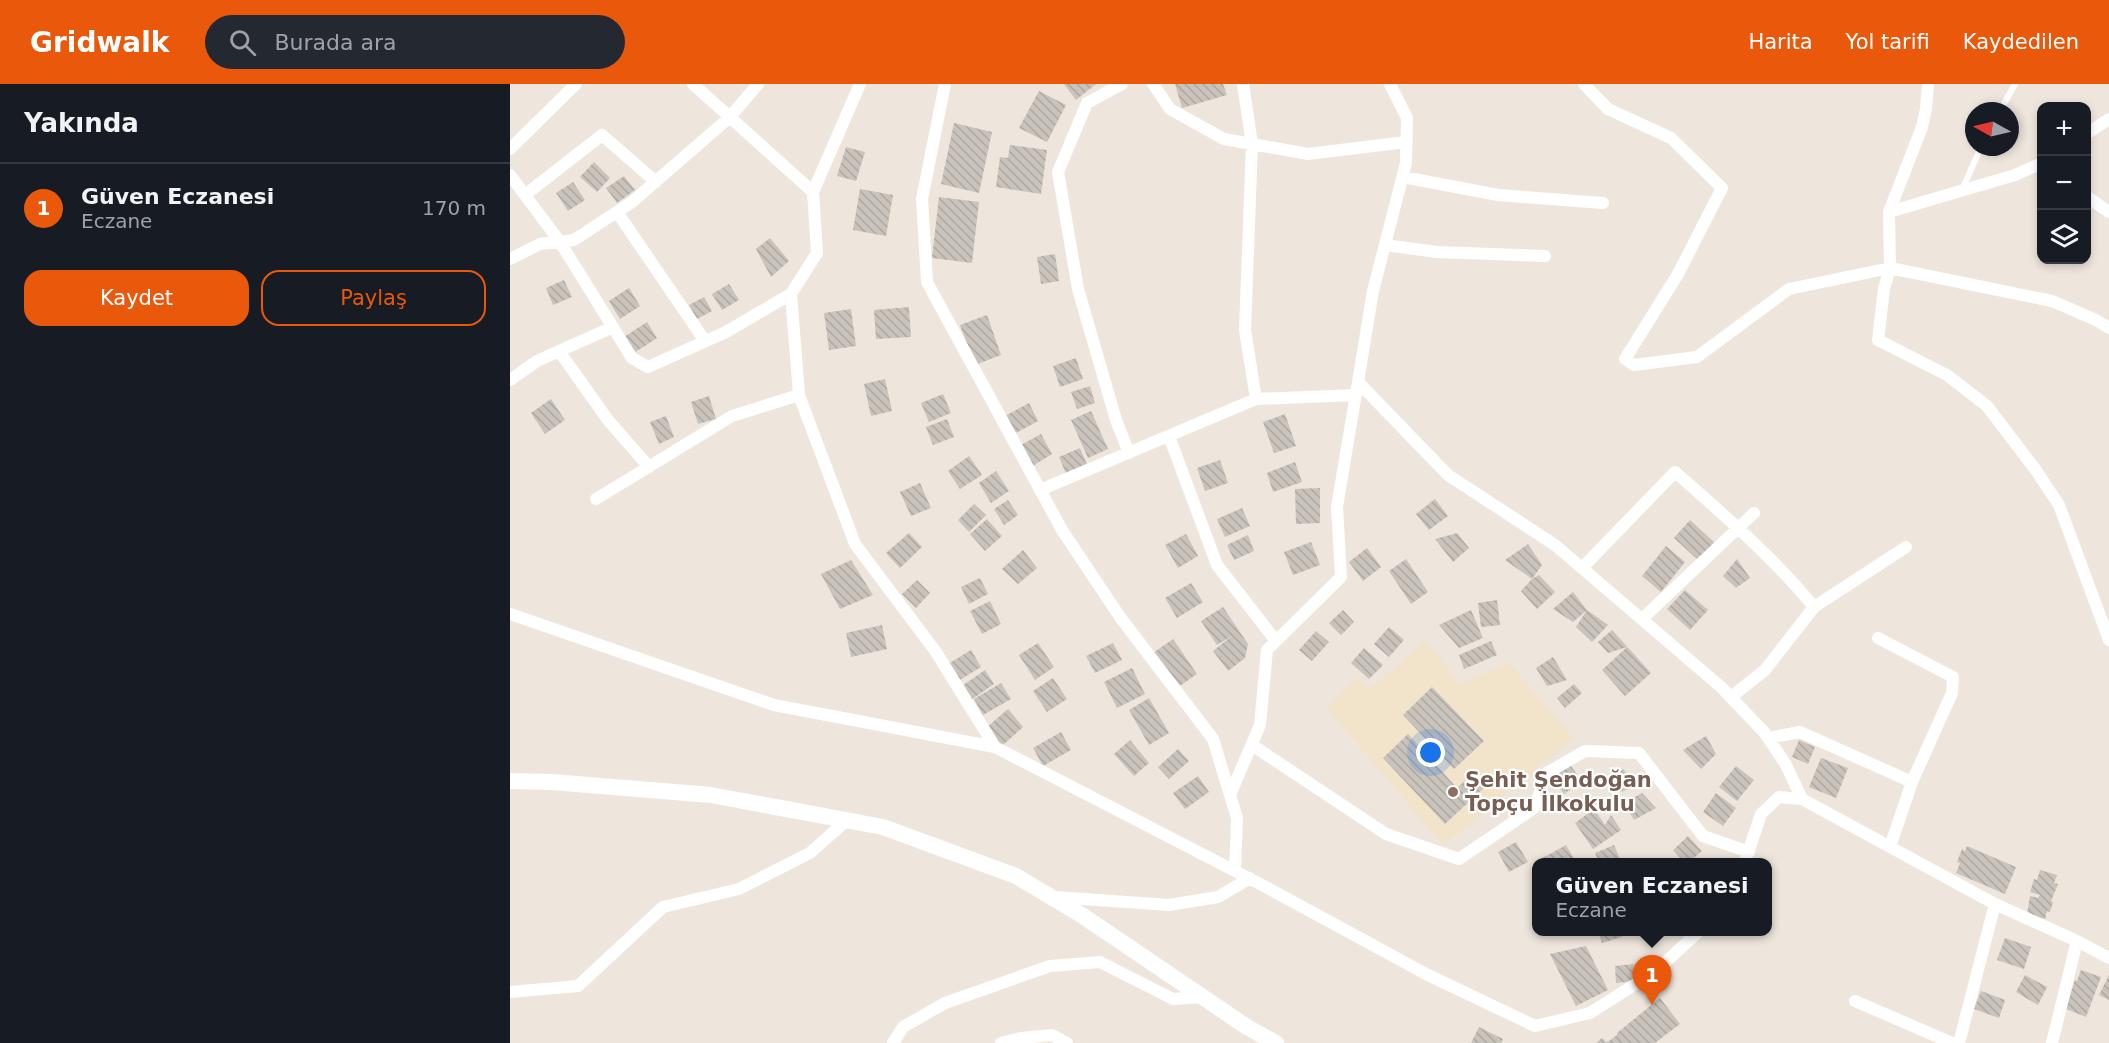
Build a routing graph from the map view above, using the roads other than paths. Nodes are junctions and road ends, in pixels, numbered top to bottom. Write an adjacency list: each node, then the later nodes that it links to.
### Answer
1 (576, 84): 19 (street)
2 (693, 84): 14 (street)
3 (758, 84): 14 (street)
4 (860, 84): 26 (street)
5 (945, 84): 50 (street)
6 (1122, 84): 48 (street)
7 (1153, 84): 18 (street)
8 (1244, 84): 18 (street)
9 (1390, 84): 17 (street)
10 (1584, 84): 37 (street)
11 (1928, 84): 31 (street)
12 (2015, 84): 13 (lane)
13 (2005, 102)
14 (730, 117): 24 (street); 26 (street)
15 (2109, 119): 16 (street)
16 (2091, 131)
17 (1406, 142): 18 (street); 23 (street)
18 (1252, 144): 46 (street)
19 (510, 149)
20 (1978, 156): 25 (lane)
21 (2037, 165): 25 (street)
22 (510, 175): 27 (street)
23 (1403, 177): 29 (street); 34 (street)
24 (656, 182): 27 (street); 30 (street)
25 (1962, 191): 31 (street)
26 (813, 192): 38 (street)
27 (525, 195): 33 (street)
28 (2091, 199): 32 (street)
29 (1602, 203)
30 (617, 212): 33 (street); 41 (street)
31 (1888, 212): 37 (street)
32 (2109, 212)
33 (560, 242): 36 (street); 39 (street)
34 (1385, 245): 35 (street); 44 (street)
35 (1545, 256)
36 (510, 259)
37 (1890, 268): 40 (street); 60 (street)
38 (791, 294): 41 (street); 45 (street)
39 (613, 327): 41 (street); 42 (street)
40 (2109, 328)
41 (705, 341)
42 (559, 351): 43 (street); 49 (street)
43 (510, 380)
44 (1357, 389): 46 (street); 55 (street); 61 (street)
45 (799, 394): 49 (street); 65 (street)
46 (1256, 399): 47 (street)
47 (1169, 436): 48 (street); 61 (street)
48 (1129, 453): 50 (street)
49 (649, 467): 51 (street)
50 (1040, 490): 68 (street)
51 (596, 499)
52 (1754, 513): 53 (street)
53 (1739, 527): 55 (street); 56 (street); 58 (street)
54 (1906, 547): 56 (street)
55 (1581, 568): 58 (street)
56 (1814, 607): 62 (street)
57 (510, 614): 65 (street)
58 (1642, 620): 62 (street)
59 (1878, 638): 67 (street)
60 (2109, 640)
61 (1276, 641): 64 (street)
62 (1731, 697): 63 (street)
63 (1768, 738): 67 (street); 69 (street)
64 (1252, 745): 68 (street); 72 (street)
65 (995, 747): 73 (street)
66 (510, 782): 70 (street)
67 (1912, 782): 71 (street)
68 (1230, 795): 73 (street)
69 (1802, 799): 71 (street); 72 (street)
70 (847, 820): 75 (street); 80 (street)
71 (1890, 847): 76 (street)
72 (1747, 857)
73 (1235, 871): 74 (street)
74 (1250, 878): 75 (street); 77 (street)
75 (1051, 897): 81 (street)
76 (1995, 904): 78 (street); 88 (street)
77 (1694, 936)
78 (2077, 941): 79 (street); 89 (street)
79 (2109, 958)
80 (510, 992)
81 (1203, 997): 83 (street); 86 (street)
82 (1855, 1002): 87 (street)
83 (893, 1043)
84 (1001, 1043): 85 (street)
85 (1067, 1043)
86 (1276, 1043)
87 (1952, 1043)
88 (1959, 1043)
89 (2052, 1043)

